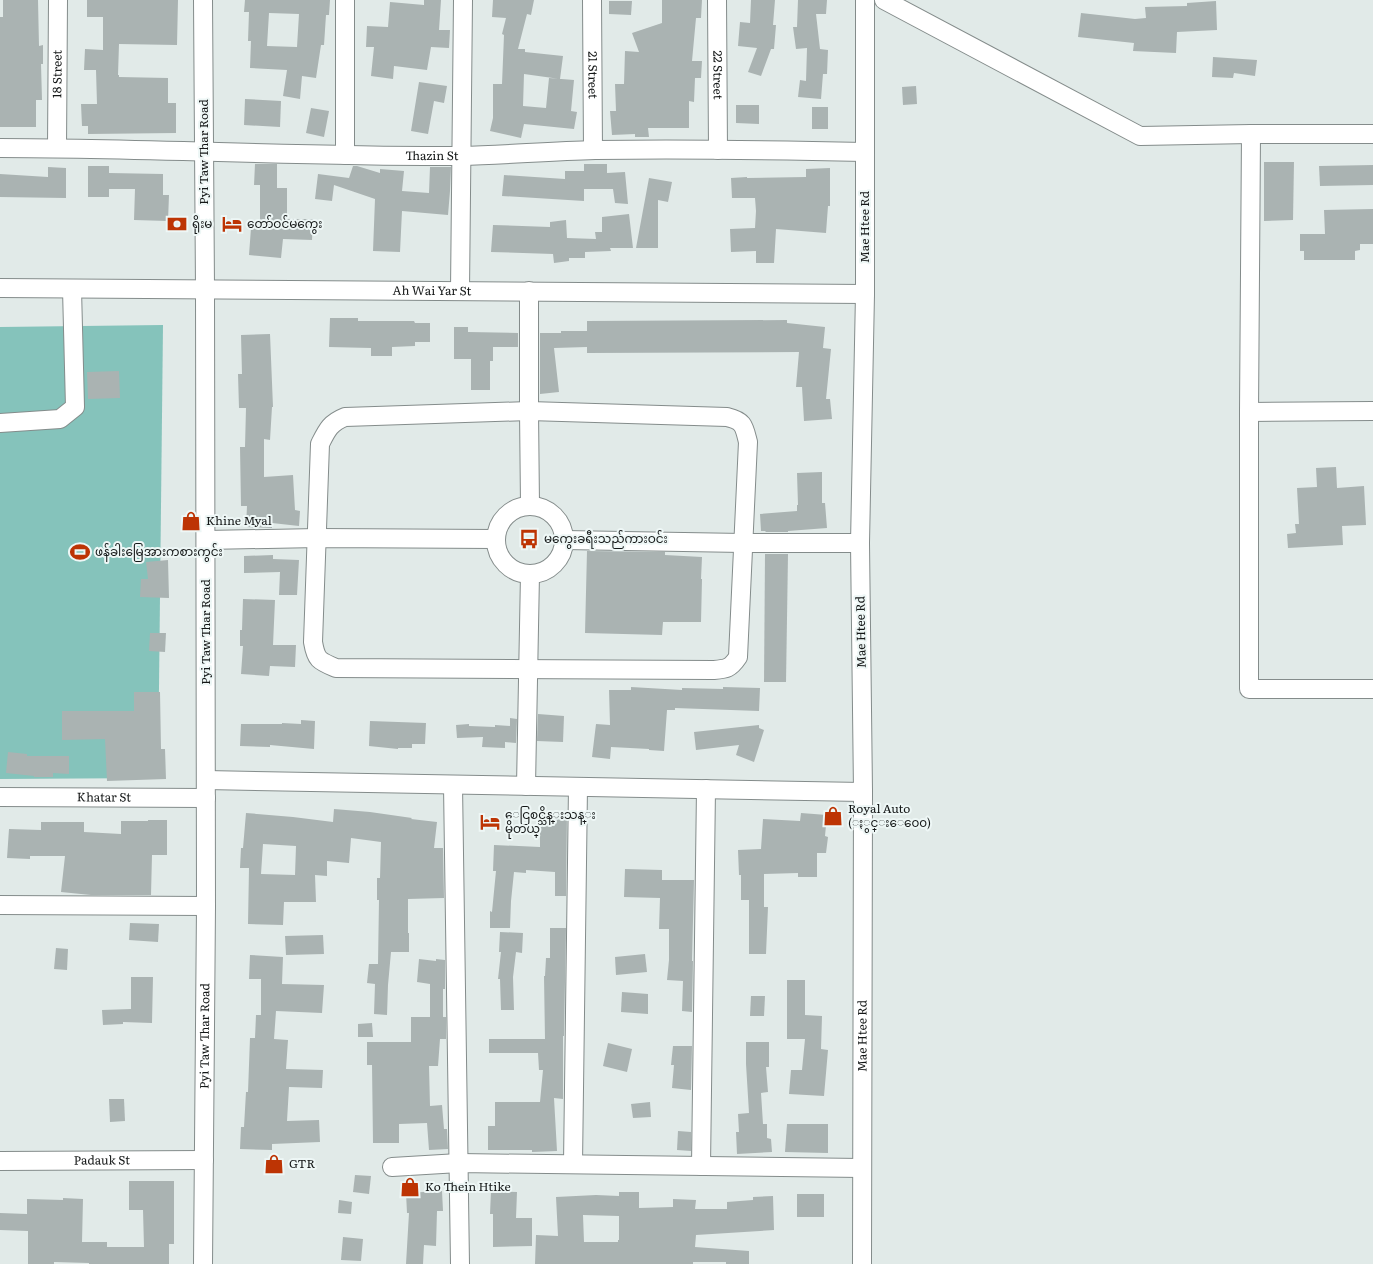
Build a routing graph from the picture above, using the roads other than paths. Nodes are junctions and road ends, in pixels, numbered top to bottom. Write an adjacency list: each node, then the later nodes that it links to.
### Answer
1 (58, 0): 12 (street, 18 Street)
2 (203, 0): 15 (street, Pyi Taw Thar Road)
3 (345, 0): 17 (street)
4 (463, 0): 18 (street)
5 (592, 0): 13 (street, 21 Street)
6 (717, 0): 14 (street, 22 Street)
7 (865, 0): 16 (street, Mae Htee Rd)
8 (884, 0): 9 (street)
9 (1250, 134): 10 (street); 26 (street)
10 (1373, 134)
11 (0, 148): 12 (street, Thazin St)
12 (58, 148): 15 (street, Thazin St)
13 (593, 150): 14 (street, Thazin St); 18 (street, Thazin St)
14 (718, 150): 16 (street, Thazin St)
15 (204, 151): 17 (street, Thazin St); 21 (street, Pyi Taw Thar Road)
16 (865, 152): 24 (street, Mae Htee Rd)
17 (345, 155): 18 (street, Thazin St)
18 (462, 156): 22 (street)
19 (0, 288): 20 (street, Ah Wai Yar St)
20 (72, 289): 21 (street, Ah Wai Yar St); 28 (street)
21 (206, 289): 22 (street, Ah Wai Yar St); 32 (street, Pyi Taw Thar Road)
22 (460, 291): 23 (street, Ah Wai Yar St)
23 (529, 292): 24 (street, Ah Wai Yar St); 25 (street)
24 (864, 294): 35 (street, Mae Htee Rd)
25 (529, 411): 29 (street); 30 (street); 34 (street)
26 (1249, 412): 27 (street); 38 (street)
27 (1373, 412)
28 (0, 423)
29 (530, 505): 31 (street); 33 (street)
30 (318, 538): 31 (street); 32 (street); 37 (street)
31 (496, 539): 36 (street)
32 (206, 540): 39 (street, Pyi Taw Thar Road)
33 (564, 540): 34 (street); 36 (street)
34 (744, 543): 35 (street); 37 (street)
35 (860, 543): 44 (street, Mae Htee Rd)
36 (530, 574): 37 (street)
37 (527, 669): 41 (street)
38 (1373, 689)
39 (206, 780): 40 (street); 46 (street, Pyi Taw Thar Road)
40 (453, 785): 41 (street); 51 (street)
41 (526, 786): 42 (street)
42 (578, 787): 43 (street); 52 (street)
43 (706, 790): 44 (street); 54 (street)
44 (863, 792): 55 (street, Mae Htee Rd)
45 (0, 797): 46 (street, Khatar St)
46 (206, 798): 48 (street, Pyi Taw Thar Road)
47 (0, 905): 48 (street)
48 (206, 906): 49 (street, Pyi Taw Thar Road)
49 (204, 1160): 50 (street, Padauk St); 56 (street, Pyi Taw Thar Road)
50 (0, 1161)
51 (459, 1163): 52 (street); 53 (street); 57 (street)
52 (573, 1164): 54 (street)
53 (392, 1166)
54 (700, 1166): 55 (street)
55 (862, 1168): 58 (street, Mae Htee Rd)
56 (203, 1264)
57 (460, 1264)
58 (862, 1264)

